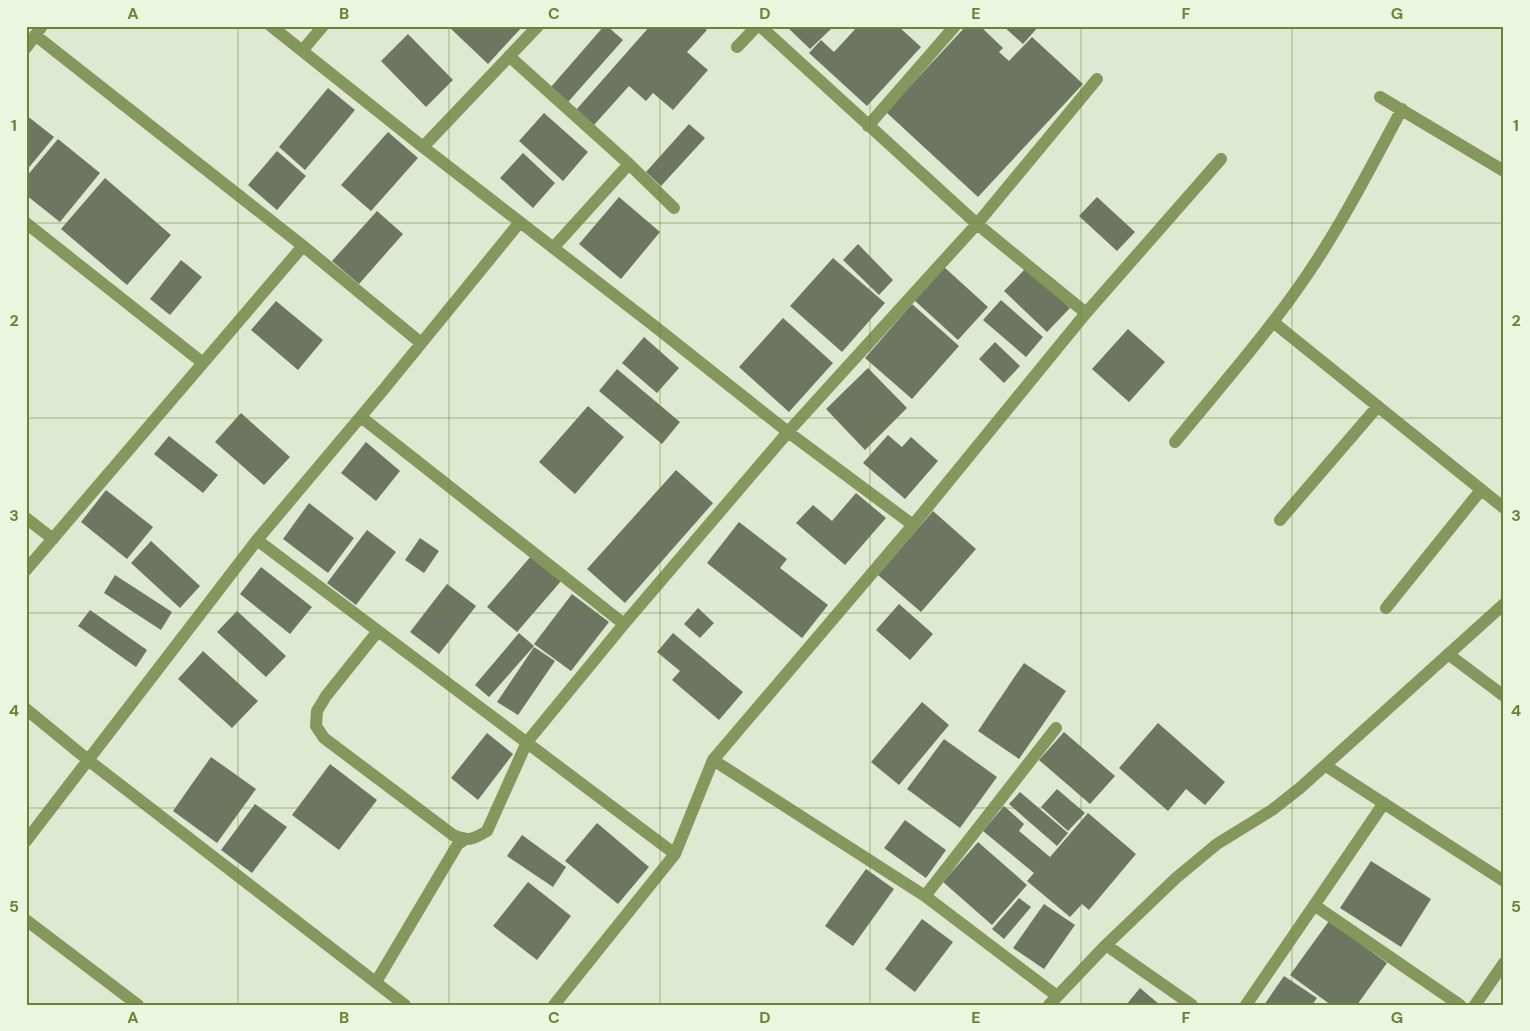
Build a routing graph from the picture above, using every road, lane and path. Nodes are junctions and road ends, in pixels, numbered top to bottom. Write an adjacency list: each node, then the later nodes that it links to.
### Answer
1 (271, 26): 9 (street)
2 (323, 26): 9 (street)
3 (538, 26): 10 (street)
4 (759, 26): 7 (street); 14 (street)
5 (955, 26): 14 (street)
6 (39, 31): 8 (street); 23 (street)
7 (737, 47)
8 (26, 48)
9 (302, 51): 15 (street)
10 (509, 56): 15 (street); 17 (street)
11 (1097, 79): 22 (street)
12 (1380, 97): 13 (street)
13 (1402, 110): 18 (street); 26 (street)
14 (868, 126): 22 (street)
15 (423, 147): 20 (street)
16 (1221, 160): 25 (street)
17 (629, 164): 19 (street); 24 (street)
18 (1504, 171)
19 (674, 208)
20 (520, 222): 24 (street); 27 (street)
21 (26, 223): 28 (street)
22 (977, 224): 25 (street); 31 (street)
23 (303, 246): 27 (street); 28 (street)
24 (553, 248): 31 (street)
25 (1086, 313): 37 (street)
26 (1273, 322): 29 (street); 32 (street)
27 (422, 343): 30 (street)
28 (203, 363): 38 (street)
29 (1378, 406): 33 (street); 36 (street)
30 (360, 417): 39 (street); 43 (street)
31 (788, 432): 37 (street); 43 (street)
32 (1175, 442)
33 (1481, 490): 34 (street); 42 (street)
34 (1504, 508)
35 (26, 518): 38 (street)
36 (1280, 520)
37 (913, 525): 51 (street)
38 (53, 539): 40 (street)
39 (257, 540): 44 (street); 50 (street)
40 (26, 570)
41 (1504, 604): 45 (street)
42 (1386, 608)
43 (624, 624): 49 (street)
44 (378, 631): 49 (street); 55 (street)
45 (1448, 654): 46 (street); 52 (street)
46 (1504, 696)
47 (26, 709): 50 (street)
48 (1056, 728): 58 (street)
49 (527, 742): 55 (street); 56 (street)
50 (88, 760): 54 (street); 63 (street)
51 (713, 760): 56 (street); 58 (street)
52 (1326, 766): 53 (street); 61 (street)
53 (1384, 803): 57 (street); 59 (street)
54 (26, 840)
55 (464, 840): 63 (street)
56 (675, 854): 67 (street)
57 (1504, 881)
58 (925, 896): 64 (street)
59 (1314, 905): 69 (street); 70 (street)
60 (26, 920): 65 (street)
61 (1106, 945): 64 (street); 68 (street)
62 (1504, 963): 71 (street)
63 (376, 982): 66 (street)
64 (1053, 1000)
65 (138, 1005)
66 (405, 1005)
67 (554, 1005)
68 (1192, 1005)
69 (1246, 1005)
70 (1460, 1005)
71 (1475, 1005)

